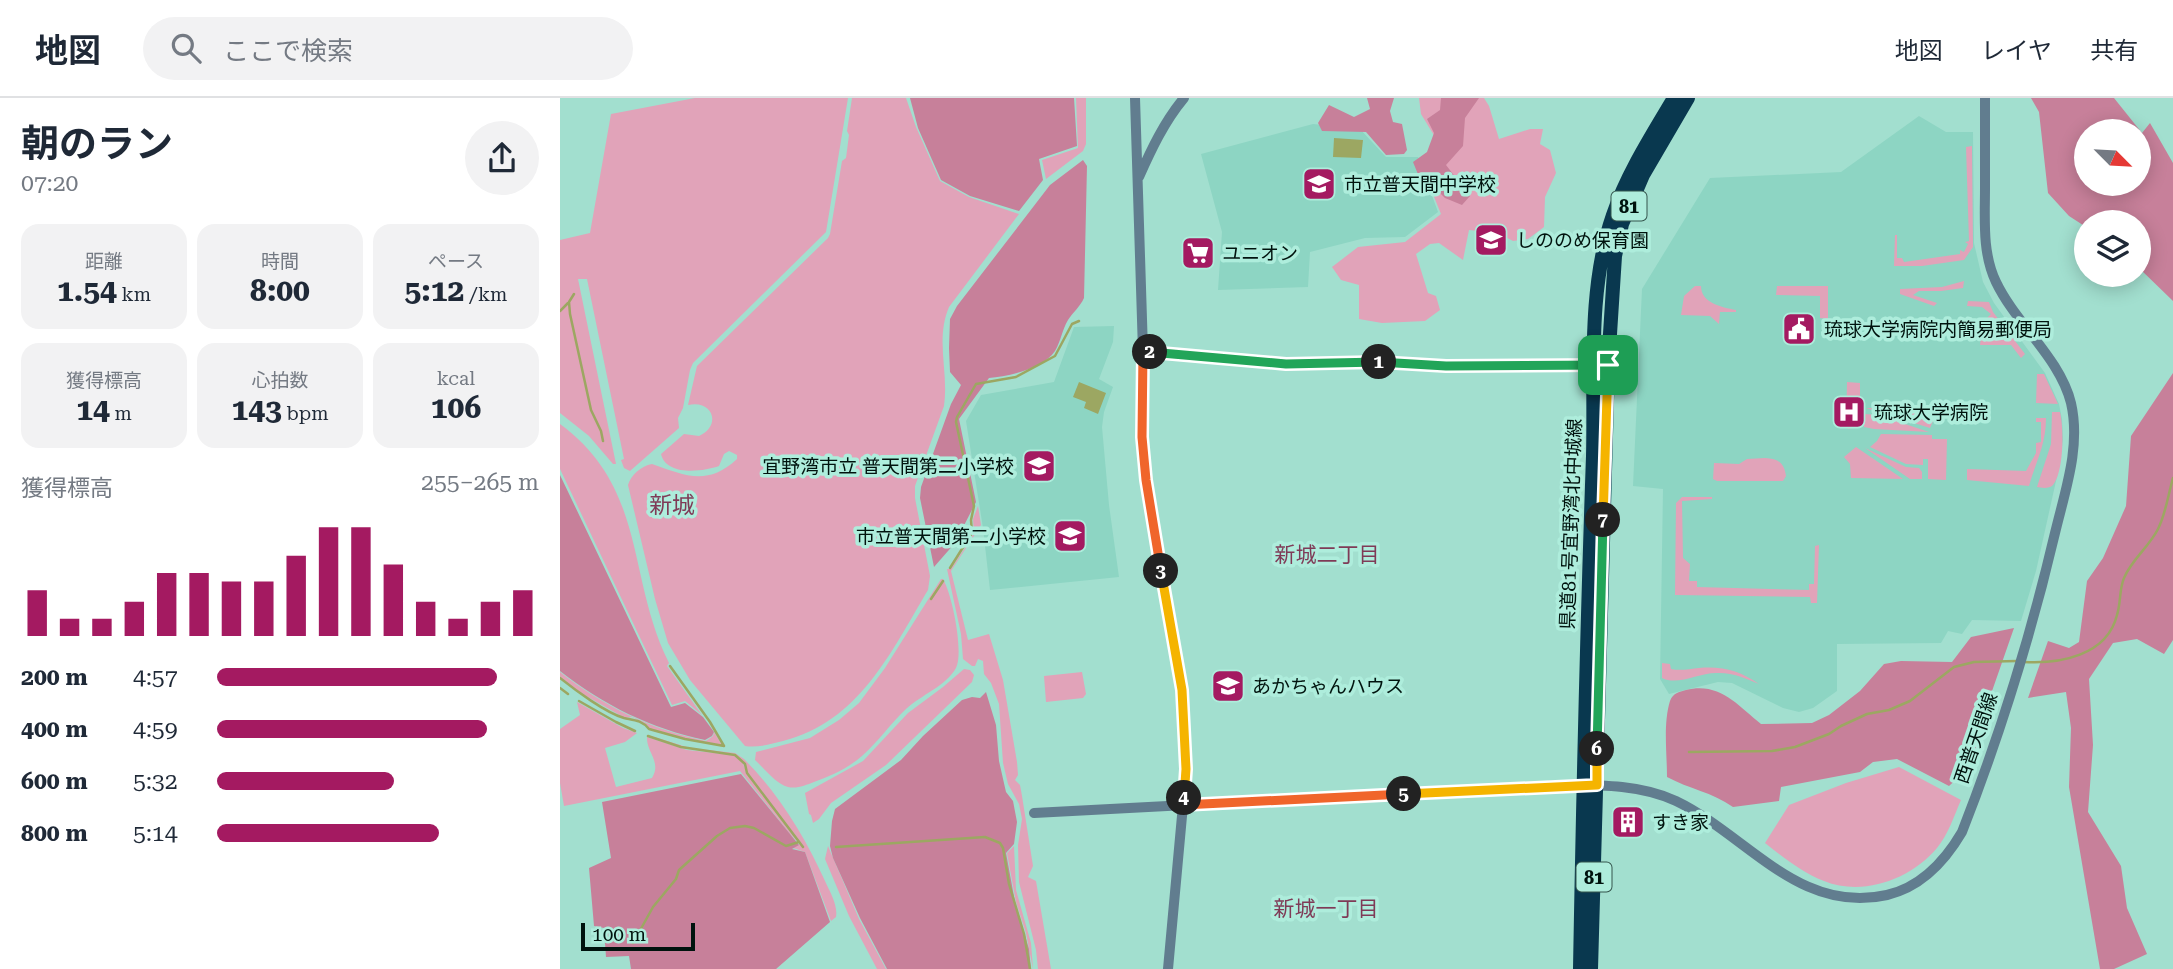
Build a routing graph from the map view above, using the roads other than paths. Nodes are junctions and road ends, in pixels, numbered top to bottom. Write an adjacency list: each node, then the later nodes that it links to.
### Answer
1 (1135, 98): 6 (street)
2 (1184, 98): 6 (street)
3 (1674, 98): 8 (main road, 県道81号宜野湾北中城線 / 81)
4 (1688, 98): 8 (main road, 県道81号宜野湾北中城線 / 81)
5 (1985, 98): 9 (street, 西普天間線)
6 (1137, 182): 7 (street)
7 (1143, 351): 8 (street); 10 (street)
8 (1601, 365): 9 (main road, 県道81号宜野湾北中城線 / 81)
9 (1591, 785): 10 (street, 西普天間線); 13 (main road, 県道81号宜野湾北中城線 / 81); 14 (main road, 県道81号宜野湾北中城線 / 81)
10 (1183, 805): 11 (street, 西普天間線); 12 (street)
11 (1034, 813)
12 (1168, 969)
13 (1580, 969)
14 (1591, 969)

